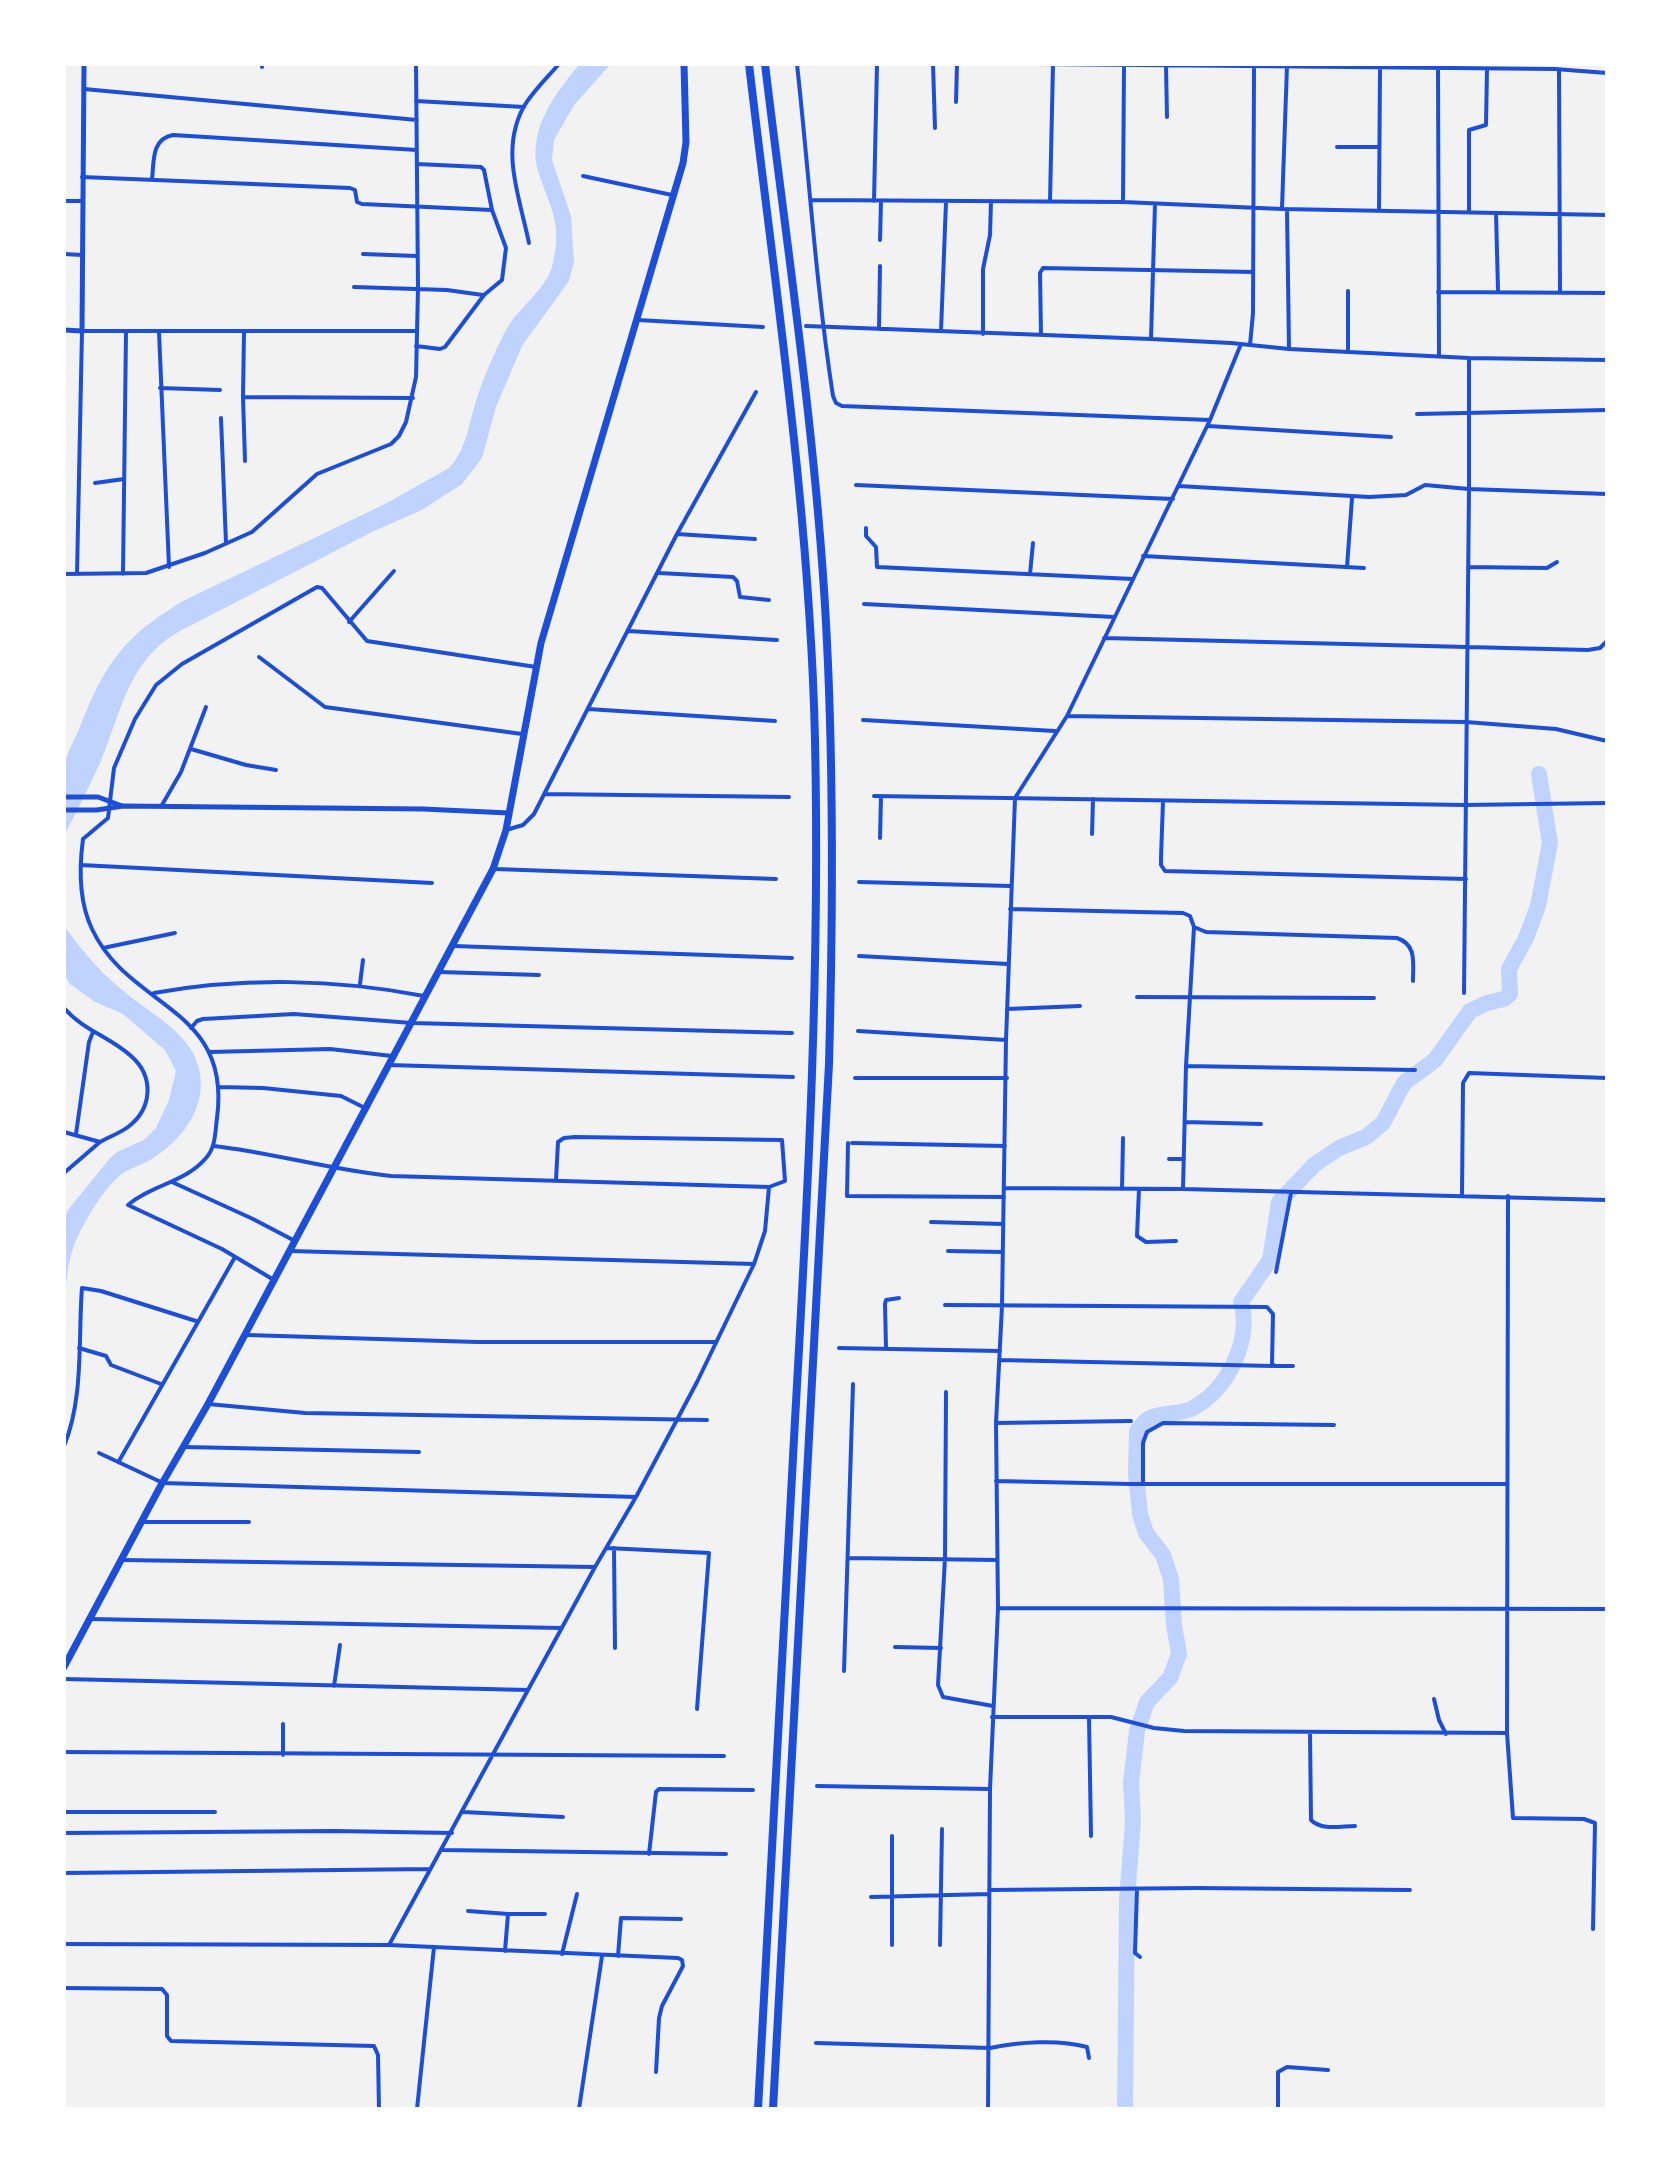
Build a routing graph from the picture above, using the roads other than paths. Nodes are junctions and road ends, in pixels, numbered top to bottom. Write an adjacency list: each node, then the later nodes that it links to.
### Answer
1 (84, 64): 27 (street)
2 (416, 64): 28 (street)
3 (559, 64): 30 (street)
4 (684, 64): 41 (main road)
5 (749, 64): 377 (highway)
6 (765, 64): 378 (highway)
7 (797, 64): 42 (street)
8 (877, 64): 45 (street)
9 (933, 64): 33 (street)
10 (957, 64): 29 (street)
11 (1036, 64): 12 (street)
12 (1053, 64): 13 (street); 49 (street)
13 (1065, 64): 14 (street)
14 (1127, 65): 15 (street); 50 (street)
15 (1166, 65): 16 (street); 31 (street)
16 (1254, 65): 19 (street); 53 (street)
17 (1314, 65): 18 (street); 19 (street)
18 (1329, 65): 20 (street)
19 (1287, 66): 54 (street)
20 (1365, 66): 22 (street)
21 (1463, 66): 23 (street); 25 (street)
22 (1380, 67): 23 (street); 35 (street)
23 (1438, 68): 57 (street)
24 (1557, 68): 25 (street); 26 (street); 60 (street)
25 (1487, 69): 58 (street)
26 (1607, 73)
27 (83, 89): 32 (street); 39 (street)
28 (416, 101): 30 (street); 32 (street)
29 (956, 102)
30 (524, 107): 63 (street)
31 (1167, 117)
32 (417, 120): 36 (street)
33 (935, 128)
34 (1337, 147): 35 (street)
35 (1379, 147): 56 (street)
36 (417, 150): 37 (street); 40 (street)
37 (417, 164): 52 (street); 55 (street)
38 (583, 176): 41 (street)
39 (82, 177): 40 (street); 44 (street)
40 (152, 180): 52 (street)
41 (675, 196): 79 (main road)
42 (812, 200): 45 (street); 82 (street)
43 (64, 201): 44 (street)
44 (82, 201): 66 (street)
45 (874, 201): 46 (street)
46 (881, 201): 47 (street); 62 (street)
47 (946, 201): 48 (street); 87 (street)
48 (991, 201): 49 (street); 91 (street)
49 (1050, 201): 50 (street)
50 (1123, 202): 51 (street)
51 (1155, 204): 53 (street); 69 (street)
52 (417, 207): 55 (street); 67 (street)
53 (1253, 208): 54 (street); 70 (street)
54 (1285, 209): 56 (street); 97 (street)
55 (492, 210): 78 (street)
56 (1379, 210): 57 (street)
57 (1436, 212): 58 (street); 76 (street)
58 (1469, 212): 59 (street)
59 (1496, 213): 60 (street); 74 (street)
60 (1559, 214): 61 (street); 75 (street)
61 (1607, 215)
62 (880, 240)
63 (529, 243)
64 (64, 254): 66 (street)
65 (363, 254): 67 (street)
66 (82, 255): 85 (street)
67 (418, 257): 72 (street)
68 (880, 266): 83 (street)
69 (1153, 269): 70 (street); 92 (street); 93 (street)
70 (1253, 272): 96 (street)
71 (354, 287): 72 (street)
72 (418, 288): 78 (street); 86 (street)
73 (1348, 291): 98 (street)
74 (1498, 291): 75 (street); 76 (street)
75 (1560, 291): 77 (street)
76 (1438, 292): 99 (street)
77 (1607, 293)
78 (484, 295): 95 (street)
79 (638, 320): 81 (street); 150 (main road)
80 (806, 326): 82 (street)
81 (763, 327)
82 (823, 327): 83 (street); 111 (street)
83 (879, 329): 87 (street)
84 (64, 330): 85 (street)
85 (82, 331): 88 (street); 136 (street)
86 (416, 331): 90 (street); 95 (street)
87 (941, 331): 91 (street)
88 (126, 332): 89 (street); 114 (street)
89 (159, 332): 90 (street); 102 (street)
90 (244, 332): 105 (street)
91 (983, 334): 92 (street)
92 (1041, 335): 93 (street)
93 (1151, 339): 94 (street)
94 (1241, 344): 96 (street); 111 (street)
95 (416, 346): 106 (street)
96 (1250, 346): 97 (street)
97 (1289, 349): 98 (street)
98 (1348, 351): 99 (street)
99 (1439, 356): 100 (street)
100 (1469, 358): 101 (street); 108 (street)
101 (1607, 360)
102 (160, 388): 103 (street); 129 (street)
103 (220, 390)
104 (756, 392): 123 (street)
105 (243, 397): 106 (street); 113 (street)
106 (413, 398): 125 (street)
107 (1607, 410): 108 (street)
108 (1471, 413): 109 (street); 118 (street)
109 (1417, 414)
110 (221, 418): 125 (street)
111 (1209, 423): 112 (street); 117 (street)
112 (1391, 437)
113 (245, 461)
114 (124, 479): 115 (street); 137 (street)
115 (95, 483)
116 (856, 485): 121 (street)
117 (1179, 486): 120 (street); 121 (street)
118 (1469, 489): 119 (street); 120 (street); 131 (street)
119 (1607, 494)
120 (1352, 496): 130 (street)
121 (1173, 499): 127 (street)
122 (866, 528): 138 (street)
123 (677, 534): 124 (street); 134 (street)
124 (755, 539)
125 (226, 543): 129 (street)
126 (1033, 543): 138 (street)
127 (1143, 556): 130 (street); 139 (street)
128 (1557, 562): 131 (street)
129 (169, 567): 137 (street)
130 (1347, 567): 132 (street)
131 (1468, 567): 148 (street)
132 (1364, 568)
133 (394, 571): 143 (street)
134 (659, 573): 140 (street); 144 (street)
135 (64, 574): 136 (street)
136 (77, 574): 137 (street)
137 (123, 574)
138 (1030, 574): 139 (street)
139 (1133, 579): 142 (street)
140 (769, 600)
141 (864, 604): 142 (street)
142 (1114, 617): 145 (street)
143 (349, 622): 150 (street); 167 (street)
144 (628, 631): 146 (street); 152 (street)
145 (1104, 638): 148 (street); 153 (street)
146 (777, 640)
147 (1607, 641): 148 (street)
148 (1467, 647): 156 (street)
149 (259, 657): 158 (street)
150 (536, 667): 158 (main road)
151 (206, 707): 160 (street)
152 (588, 709): 155 (street); 162 (street)
153 (1067, 716): 156 (street); 157 (street)
154 (863, 720): 157 (street)
155 (775, 721)
156 (1466, 722): 159 (street); 170 (street)
157 (1055, 731): 165 (street)
158 (525, 735): 175 (main road)
159 (1607, 741)
160 (191, 749): 161 (street); 172 (street)
161 (276, 770)
162 (544, 794): 164 (street); 176 (street)
163 (64, 797): 167 (street)
164 (789, 797)
165 (1015, 798): 166 (street); 178 (street); 185 (street)
166 (1093, 799): 168 (street); 177 (street)
167 (111, 800): 171 (street); 173 (street)
168 (1163, 801): 170 (street); 182 (street)
169 (1607, 803): 170 (street)
170 (1465, 805): 182 (street)
171 (123, 806): 172 (street); 173 (street)
172 (160, 807): 175 (street)
173 (111, 809): 174 (street); 179 (street)
174 (64, 810)
175 (509, 813): 176 (main road)
176 (506, 830): 180 (main road)
177 (1092, 834)
178 (880, 838)
179 (81, 865): 184 (street); 190 (street)
180 (493, 869): 181 (street); 189 (main road)
181 (776, 879)
182 (1466, 879): 199 (street)
183 (859, 882): 185 (street)
184 (432, 883)
185 (1010, 886): 186 (street)
186 (1010, 909): 187 (street); 194 (street)
187 (1194, 927): 197 (street); 202 (street)
188 (175, 933): 190 (street)
189 (454, 946): 192 (street); 195 (main road)
190 (103, 948): 200 (street)
191 (859, 956): 194 (street)
192 (792, 958)
193 (363, 960): 198 (street)
194 (1008, 964): 207 (street)
195 (439, 972): 196 (street); 201 (main road)
196 (539, 975)
197 (1413, 981)
198 (360, 984): 200 (street); 201 (street)
199 (1464, 993)
200 (153, 994): 209 (street)
201 (426, 996): 208 (main road)
202 (1190, 996): 203 (street); 204 (street); 217 (street)
203 (1137, 997)
204 (1374, 998)
205 (1080, 1006): 207 (street)
206 (64, 1008): 211 (street)
207 (1007, 1009): 213 (street)
208 (412, 1023): 209 (street); 212 (street); 215 (main road)
209 (191, 1028): 214 (street)
210 (858, 1031): 213 (street)
211 (93, 1032): 228 (street); 230 (street)
212 (792, 1033)
213 (1006, 1040): 221 (street)
214 (210, 1052): 215 (street); 223 (street)
215 (393, 1056): 216 (main road)
216 (389, 1065): 219 (street); 224 (main road)
217 (1186, 1066): 218 (street); 225 (street)
218 (1415, 1070)
219 (793, 1077)
220 (855, 1078): 221 (street)
221 (1007, 1078): 232 (street)
222 (1607, 1078): 245 (street)
223 (219, 1087): 224 (street); 231 (street)
224 (365, 1108): 235 (main road)
225 (1185, 1122): 226 (street); 234 (street)
226 (1261, 1124)
227 (64, 1132): 228 (street)
228 (76, 1134): 230 (street)
229 (1123, 1138): 241 (street)
230 (100, 1142): 236 (street)
231 (214, 1146): 235 (street); 238 (street)
232 (1005, 1146): 240 (street); 247 (street)
233 (1169, 1159): 234 (street)
234 (1184, 1159): 243 (street)
235 (333, 1169): 237 (street); 251 (main road)
236 (64, 1173)
237 (556, 1180): 239 (street); 239 (street)
238 (172, 1182): 251 (street); 256 (street)
239 (769, 1187): 257 (street)
240 (1004, 1188): 241 (street); 247 (street)
241 (1122, 1189): 242 (street)
242 (1139, 1189): 243 (street); 252 (street)
243 (1183, 1189): 244 (street)
244 (1290, 1193): 245 (street); 258 (street)
245 (1462, 1195): 246 (street)
246 (1508, 1196): 248 (street); 290 (street)
247 (1004, 1197): 250 (street)
248 (1607, 1200)
249 (931, 1222): 250 (street)
250 (1003, 1224): 255 (street)
251 (295, 1241): 253 (main road)
252 (1176, 1241)
253 (290, 1251): 257 (street); 259 (main road)
254 (948, 1251): 255 (street)
255 (1003, 1252): 262 (street)
256 (235, 1257): 259 (street); 263 (street)
257 (754, 1264): 265 (street)
258 (1276, 1272)
259 (274, 1280): 264 (main road)
260 (899, 1298): 268 (street)
261 (945, 1305): 262 (street)
262 (1002, 1306): 269 (street); 271 (street)
263 (196, 1321): 266 (street); 273 (street)
264 (245, 1335): 265 (street); 276 (main road)
265 (716, 1342): 277 (street)
266 (79, 1348): 273 (street); 282 (street)
267 (839, 1348): 268 (street)
268 (886, 1349): 269 (street)
269 (1000, 1351): 270 (street)
270 (999, 1360): 271 (street); 280 (street)
271 (1275, 1366): 272 (street)
272 (1293, 1366)
273 (161, 1384): 286 (street)
274 (853, 1384): 296 (street)
275 (946, 1392): 297 (street)
276 (208, 1404): 277 (street); 283 (main road)
277 (676, 1419): 278 (street); 291 (street)
278 (707, 1420)
279 (1131, 1421): 280 (street)
280 (996, 1423): 287 (street)
281 (1334, 1425): 289 (street)
282 (64, 1446)
283 (184, 1447): 284 (street); 288 (main road)
284 (419, 1452)
285 (99, 1453): 286 (street)
286 (119, 1461): 288 (street)
287 (996, 1481): 289 (street); 299 (street)
288 (163, 1483): 291 (street); 292 (main road)
289 (1141, 1484): 290 (street)
290 (1506, 1484): 301 (street)
291 (636, 1497): 294 (street)
292 (142, 1522): 293 (street); 298 (main road)
293 (249, 1522)
294 (607, 1548): 295 (street); 300 (street)
295 (614, 1548): 308 (street); 317 (street)
296 (849, 1558): 297 (street); 311 (street)
297 (945, 1558): 299 (street); 309 (street)
298 (122, 1560): 300 (street); 304 (main road)
299 (997, 1560): 302 (street)
300 (595, 1567): 305 (street)
301 (1508, 1607): 302 (street); 303 (street); 322 (street)
302 (998, 1608): 316 (street)
303 (1607, 1609)
304 (90, 1619): 305 (street); 310 (main road)
305 (562, 1628): 314 (street)
306 (340, 1645): 313 (street)
307 (895, 1647): 309 (street)
308 (615, 1648)
309 (941, 1648): 316 (street)
310 (64, 1667)
311 (844, 1671)
312 (64, 1679): 313 (street)
313 (334, 1686): 314 (street)
314 (528, 1690): 326 (street)
315 (1434, 1699): 323 (street)
316 (993, 1706): 318 (street)
317 (697, 1709)
318 (992, 1717): 319 (street); 329 (street)
319 (1089, 1718): 321 (street); 340 (street)
320 (283, 1724): 325 (street)
321 (1310, 1733): 323 (street); 335 (street)
322 (1507, 1733): 323 (street); 357 (street)
323 (1447, 1735)
324 (64, 1752): 325 (street)
325 (283, 1755): 326 (street)
326 (491, 1755): 327 (street); 333 (street)
327 (724, 1756)
328 (817, 1786): 329 (street)
329 (990, 1789): 348 (street)
330 (753, 1790): 342 (street)
331 (64, 1812): 332 (street)
332 (215, 1812)
333 (463, 1812): 334 (street); 338 (street)
334 (563, 1817)
335 (1355, 1826)
336 (942, 1829): 351 (street)
337 (64, 1833): 338 (street)
338 (452, 1833): 341 (street)
339 (892, 1836): 350 (street)
340 (1091, 1836)
341 (443, 1850): 342 (street); 344 (street)
342 (649, 1854): 343 (street)
343 (726, 1854)
344 (430, 1869): 345 (street); 359 (street)
345 (64, 1873)
346 (1136, 1889): 347 (street); 348 (street); 367 (street)
347 (1410, 1890)
348 (989, 1892): 351 (street); 370 (street)
349 (577, 1894): 364 (street)
350 (893, 1896): 351 (street); 352 (street); 360 (street)
351 (940, 1896): 361 (street)
352 (871, 1897)
353 (468, 1911): 354 (street)
354 (508, 1914): 355 (street); 363 (street)
355 (545, 1914)
356 (681, 1919): 366 (street)
357 (1593, 1929)
358 (64, 1944): 359 (street)
359 (389, 1945): 362 (street)
360 (892, 1945)
361 (940, 1945)
362 (434, 1947): 363 (street); 375 (street)
363 (505, 1951): 364 (street)
364 (562, 1954): 365 (street)
365 (602, 1956): 366 (street); 376 (street)
366 (618, 1956): 373 (street)
367 (1140, 1957)
368 (64, 1988): 374 (street)
369 (816, 2043): 370 (street)
370 (990, 2048): 371 (street); 379 (street)
371 (1089, 2058)
372 (1328, 2070): 380 (street)
373 (656, 2072)
374 (379, 2109)
375 (417, 2109)
376 (579, 2109)
377 (758, 2109)
378 (773, 2109)
379 (988, 2109)
380 (1278, 2109)

